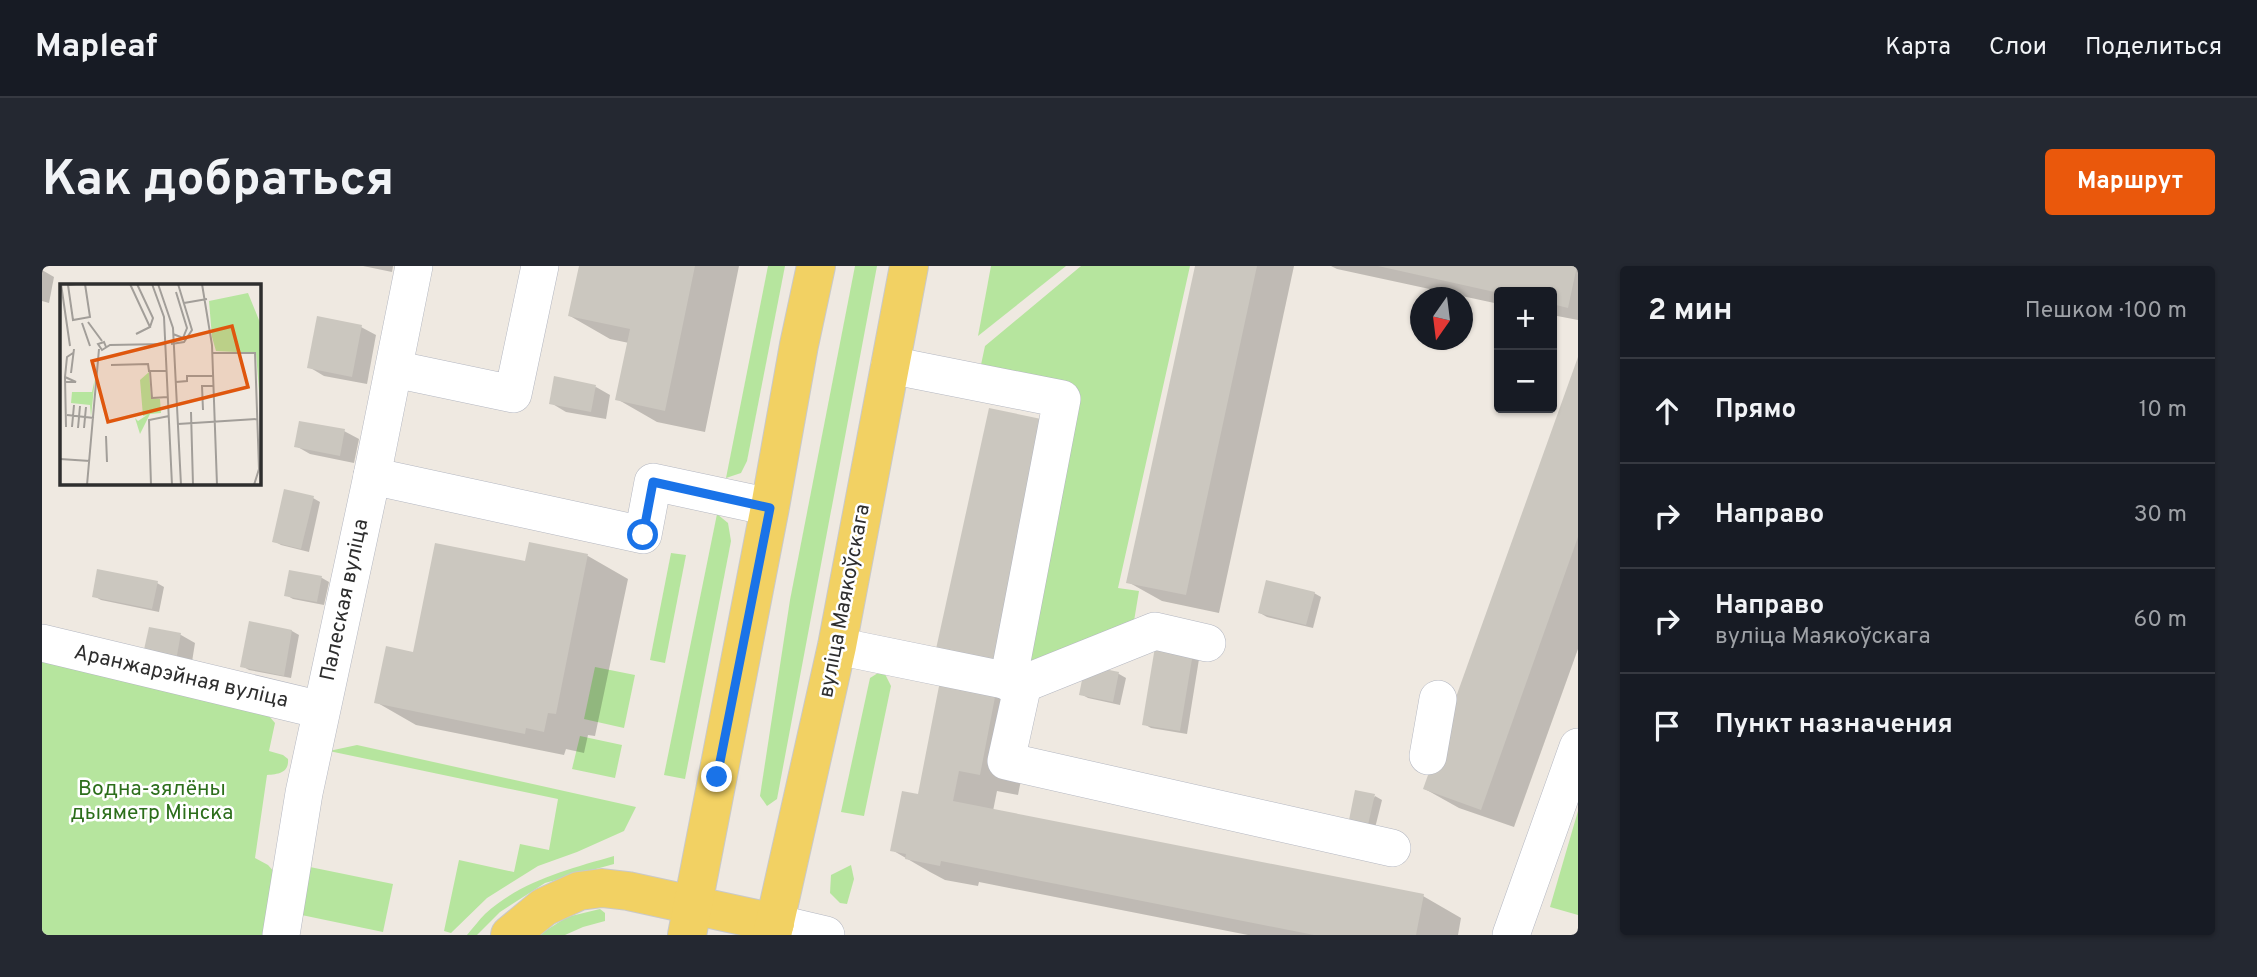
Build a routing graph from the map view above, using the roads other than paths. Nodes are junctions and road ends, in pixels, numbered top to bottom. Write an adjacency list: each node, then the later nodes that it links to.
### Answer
1 (414, 266): 6 (street, Палеская вуліца)
2 (540, 266): 6 (street)
3 (816, 266): 8 (main road)
4 (909, 266): 5 (main road, вуліца Маякоўскага)
5 (890, 365): 11 (main road, вуліца Маякоўскага); 12 (street)
6 (394, 369): 7 (street, Палеская вуліца)
7 (372, 476): 8 (street); 14 (street, Палеская вуліца)
8 (770, 508): 18 (main road)
9 (1207, 642): 12 (street)
10 (42, 643): 14 (street, Аранжарэйная вуліца)
11 (837, 646): 12 (street); 19 (main road, вуліца Маякоўскага)
12 (1015, 683): 17 (street)
13 (1438, 699): 15 (street)
14 (321, 710): 20 (street, Палеская вуліца)
15 (1428, 756)
16 (1575, 763): 23 (street)
17 (1392, 848)
18 (690, 920): 19 (main road); 21 (main road)
19 (774, 929): 22 (street)
20 (281, 935)
21 (510, 935)
22 (826, 935)
23 (1511, 935)

